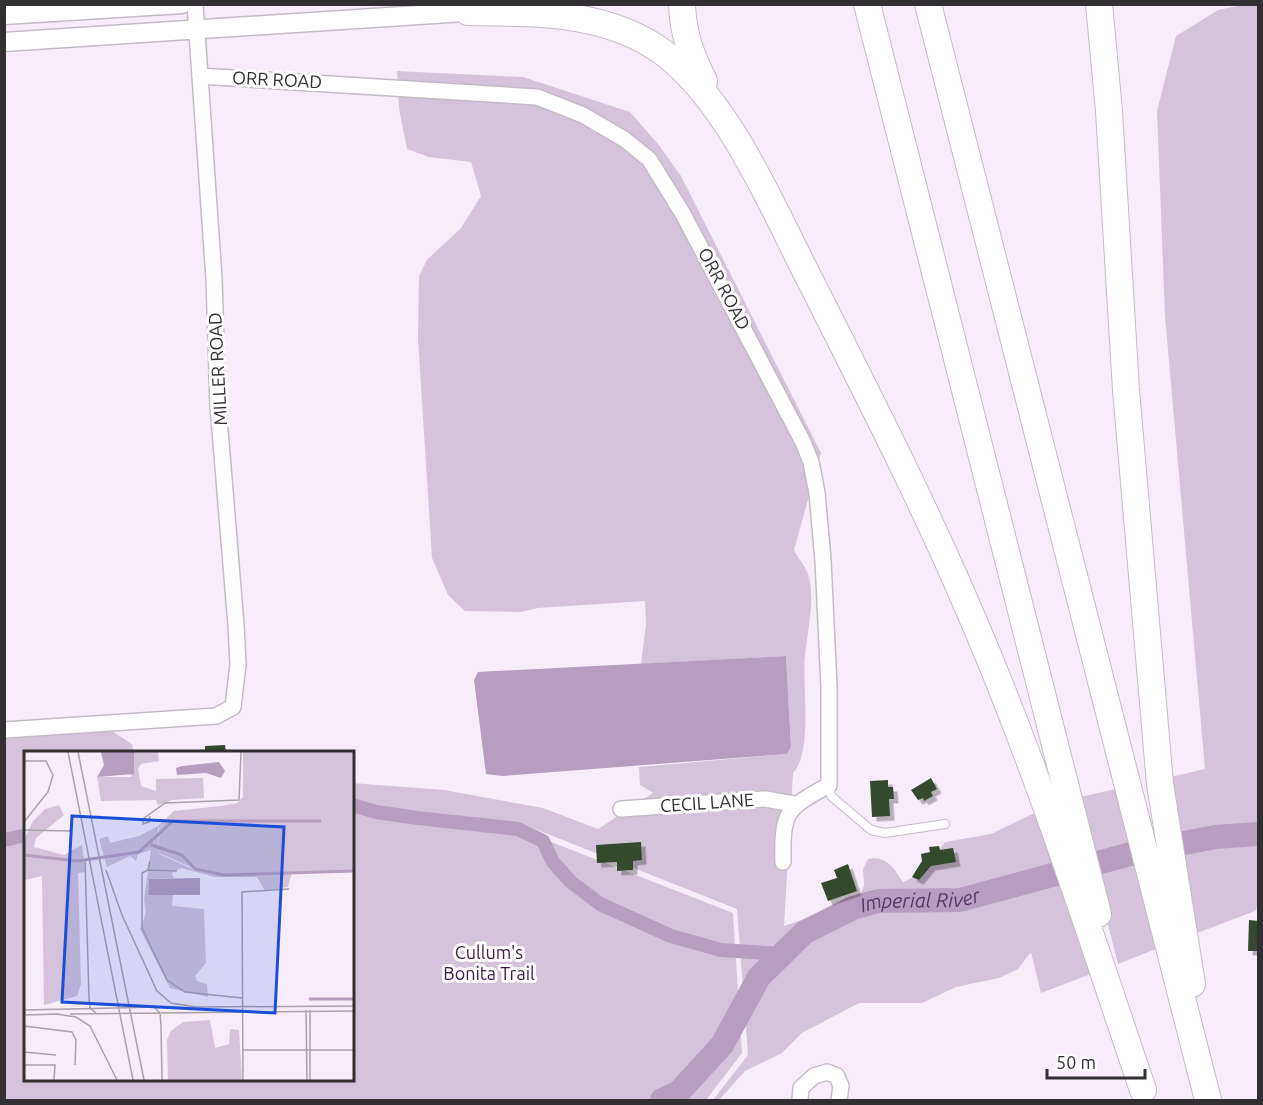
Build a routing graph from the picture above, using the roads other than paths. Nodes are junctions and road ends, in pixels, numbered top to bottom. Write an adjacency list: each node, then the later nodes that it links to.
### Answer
1 (182, 4): 9 (street)
2 (195, 4): 11 (street, MILLER ROAD)
3 (577, 4): 7 (street)
4 (682, 4): 15 (highway)
5 (1099, 4): 12 (highway)
6 (1112, 4): 12 (highway)
7 (468, 12): 11 (street); 15 (highway)
8 (930, 12): 23 (highway)
9 (4, 15)
10 (869, 15): 20 (highway)
11 (197, 31): 13 (street); 14 (street, MILLER ROAD)
12 (1103, 32): 23 (highway)
13 (4, 42)
14 (200, 76): 16 (street, MILLER ROAD); 17 (street, ORR ROAD)
15 (745, 154): 20 (highway)
16 (4, 729)
17 (828, 785): 18 (street); 21 (lane)
18 (794, 804): 19 (street, CECIL LANE); 22 (street)
19 (621, 809)
20 (1059, 810): 24 (highway)
21 (945, 824)
22 (783, 862)
23 (1181, 964): 27 (highway)
24 (1144, 1095)
25 (800, 1101): 26 (street)
26 (839, 1101)
27 (1208, 1101)

